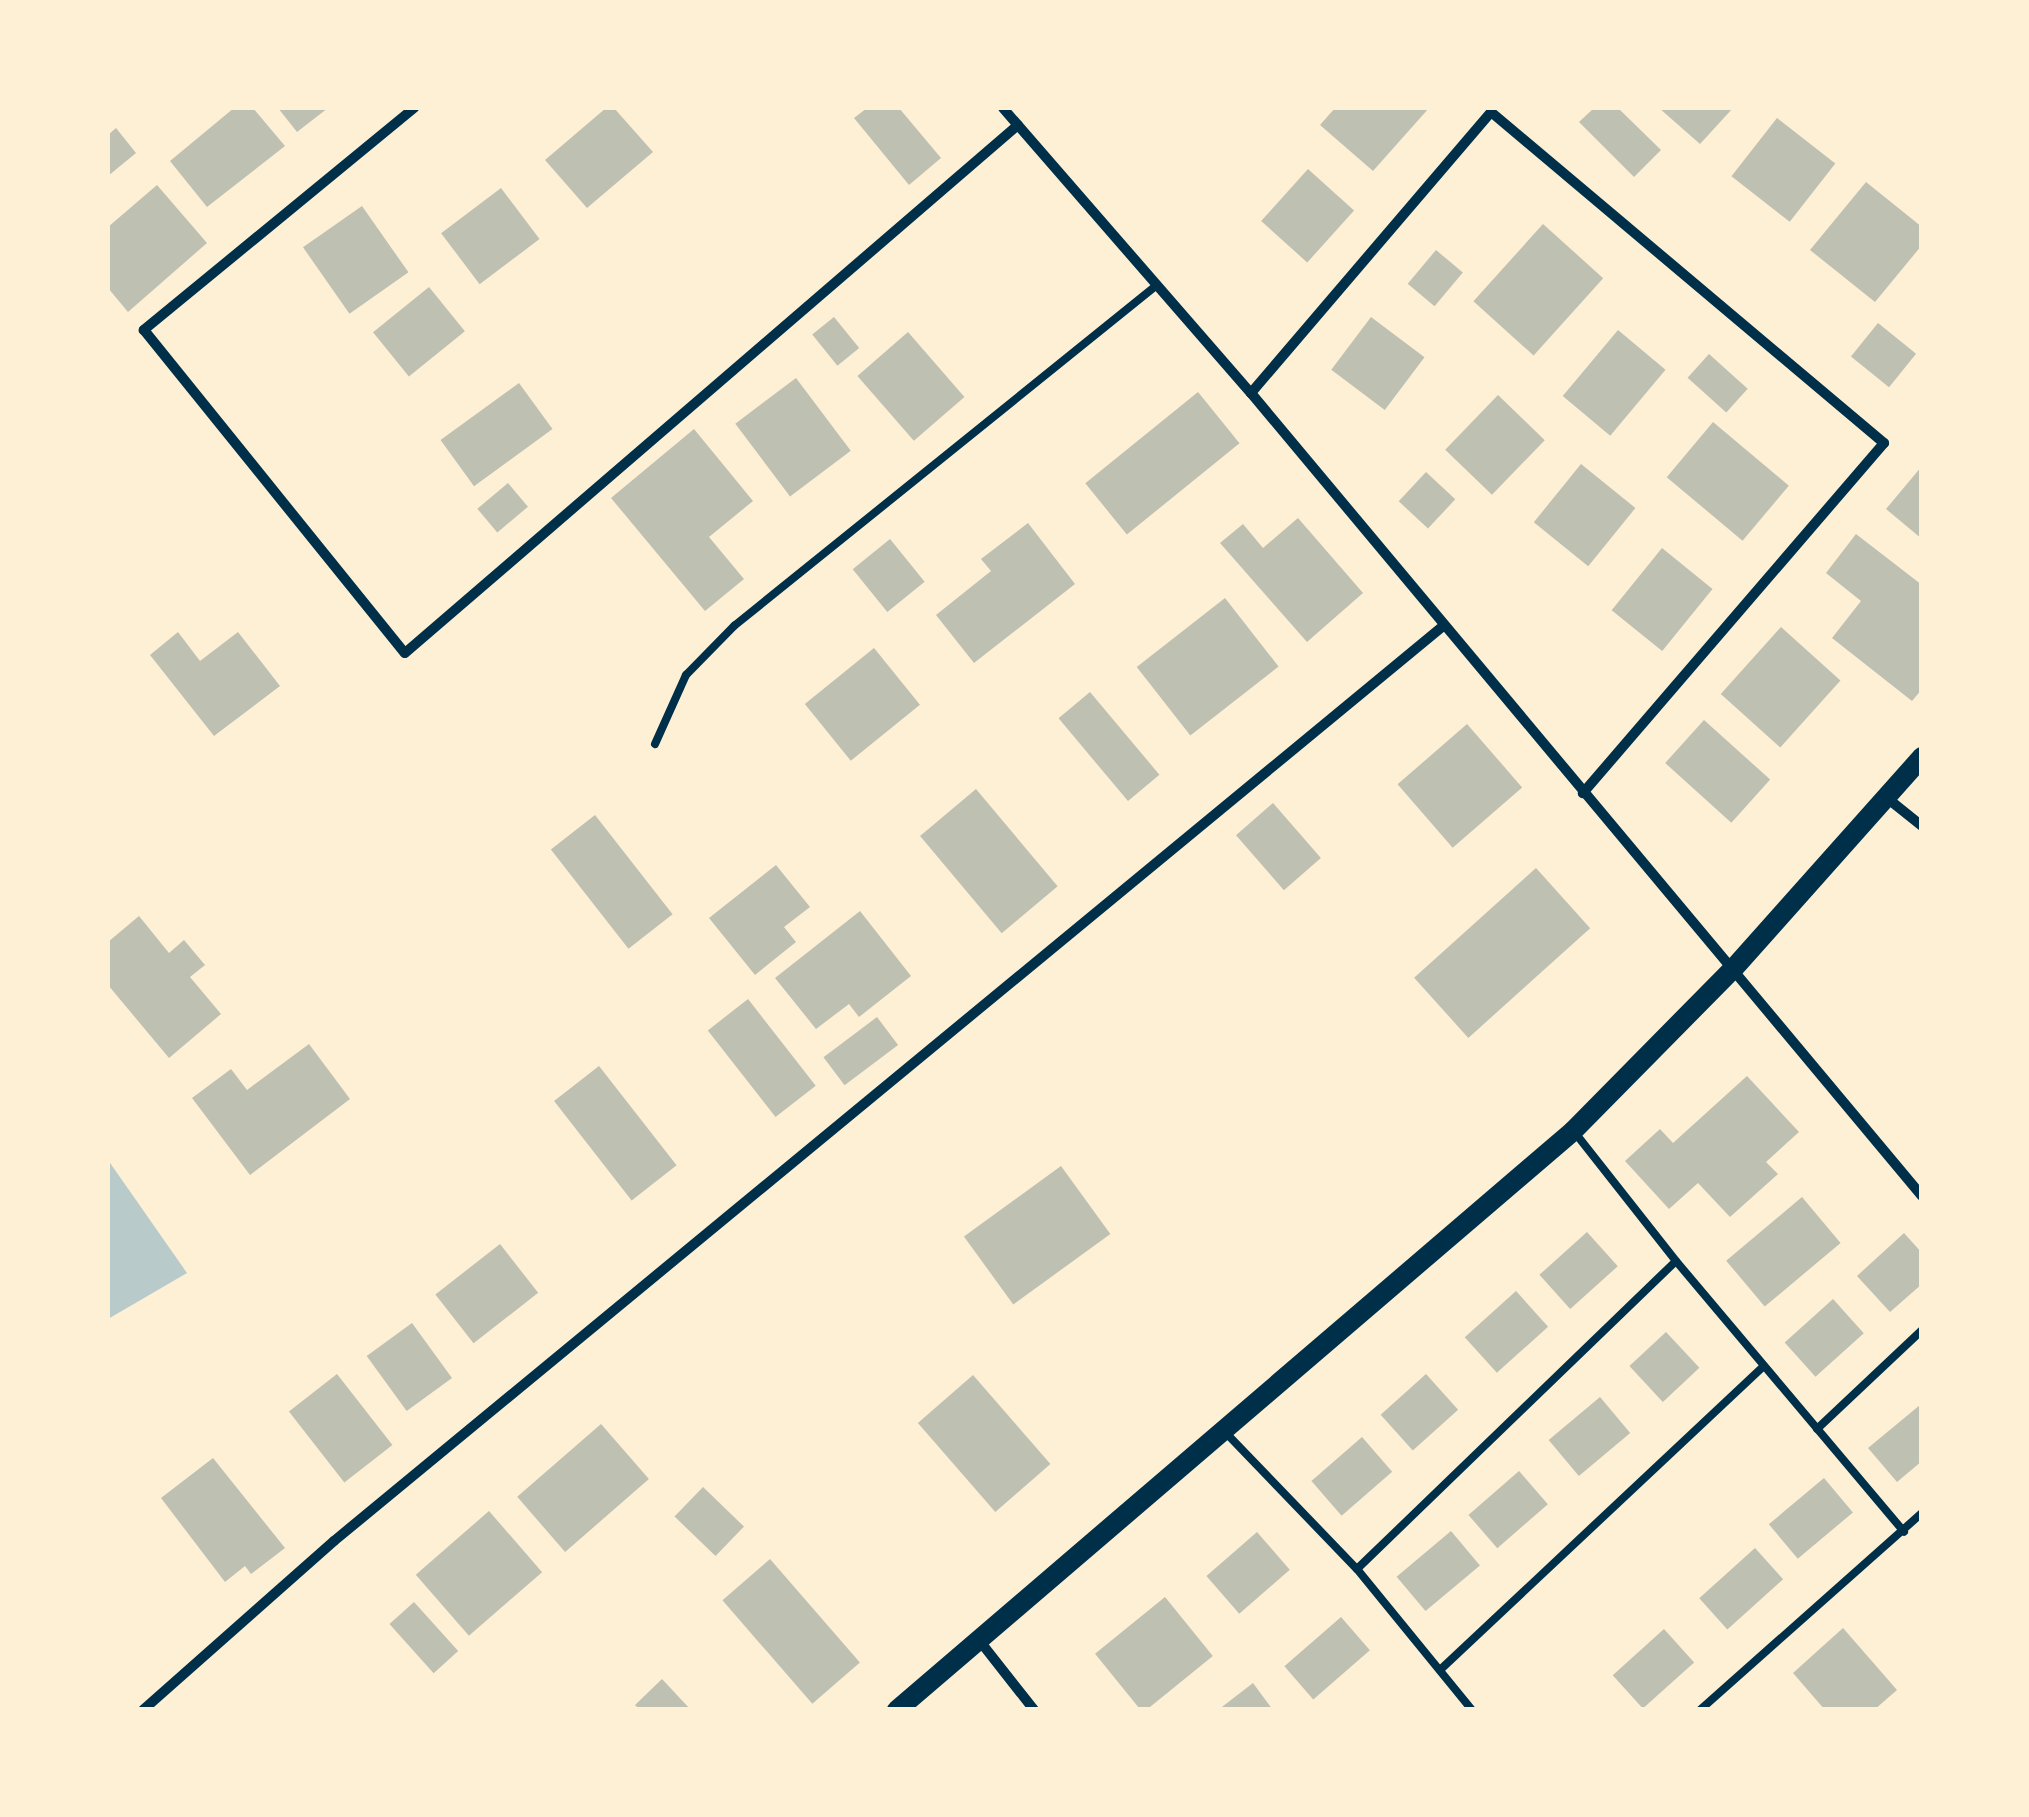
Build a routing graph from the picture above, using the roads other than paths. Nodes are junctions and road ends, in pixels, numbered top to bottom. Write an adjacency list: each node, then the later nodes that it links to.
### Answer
1 (414, 108): 3 (street)
2 (1003, 108): 3 (street)
3 (1018, 125): 4 (street)
4 (1157, 285): 5 (street); 7 (lane)
5 (1251, 393): 6 (street); 9 (street)
6 (1443, 626): 9 (street); 25 (street)
7 (655, 744)
8 (1922, 757): 10 (main road)
9 (1583, 792): 12 (street)
10 (1887, 798): 11 (street); 12 (main road)
11 (1922, 826)
12 (1734, 968): 13 (main road); 14 (street)
13 (1573, 1131): 15 (lane); 19 (main road)
14 (1922, 1196)
15 (1676, 1261): 17 (lane); 22 (lane)
16 (1922, 1330): 18 (lane)
17 (1764, 1366): 18 (lane); 24 (lane)
18 (1816, 1429): 21 (lane)
19 (1223, 1430): 22 (lane); 23 (main road)
20 (1922, 1512): 21 (lane)
21 (1904, 1532): 29 (lane)
22 (1358, 1568): 24 (lane)
23 (979, 1640): 26 (main road); 27 (street)
24 (1440, 1670): 28 (lane)
25 (143, 1710)
26 (898, 1710)
27 (1034, 1710)
28 (1472, 1710)
29 (1700, 1710)

